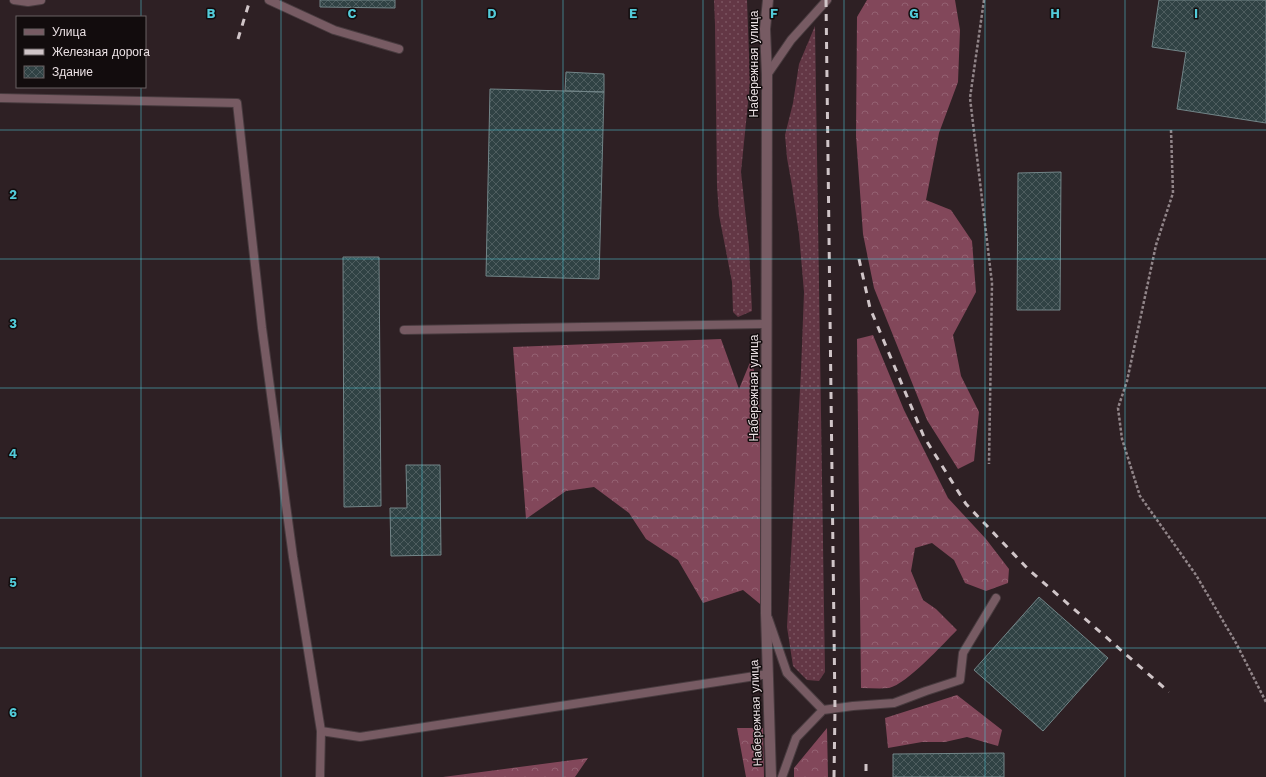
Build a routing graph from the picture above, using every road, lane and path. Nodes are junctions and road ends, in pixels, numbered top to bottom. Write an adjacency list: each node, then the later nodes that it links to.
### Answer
1 (14, 0): 2 (lane)
2 (41, 0)
3 (269, 0): 7 (lane)
4 (768, 0): 8 (street, Набережная улица)
5 (827, 0): 8 (lane)
6 (984, 0): 13 (path)
7 (399, 49)
8 (767, 75): 11 (street, Набережная улица)
9 (0, 98): 19 (lane)
10 (1170, 130): 17 (path)
11 (767, 324): 12 (lane); 15 (street, Набережная улица)
12 (404, 330)
13 (990, 464)
14 (996, 598): 18 (lane)
15 (766, 613): 16 (street, Набережная улица); 18 (lane)
16 (768, 674): 19 (lane); 21 (street, Набережная улица)
17 (1266, 702)
18 (822, 710): 22 (lane)
19 (321, 731): 20 (lane)
20 (320, 777)
21 (771, 777)
22 (782, 777)

